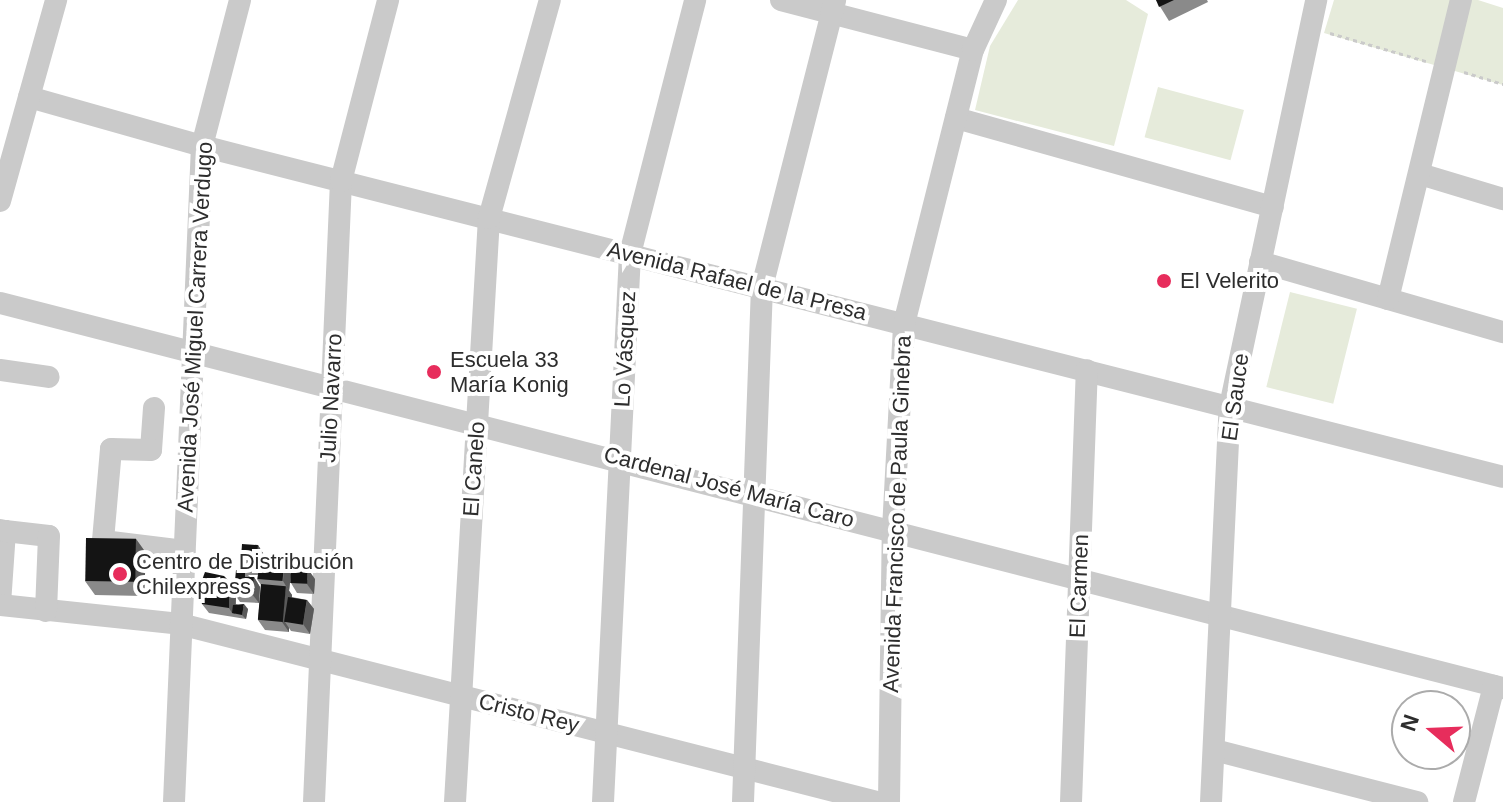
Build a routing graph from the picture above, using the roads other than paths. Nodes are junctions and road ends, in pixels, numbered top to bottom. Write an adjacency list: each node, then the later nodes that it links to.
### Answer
1 (56, 0): 12 (street)
2 (240, 0): 14 (street, Avenida José Miguel Carrera Verdugo)
3 (388, 0): 16 (street, Julio Navarro)
4 (550, 0): 20 (street, El Canelo)
5 (695, 0): 21 (street, Lo Vásquez)
6 (781, 0): 10 (street)
7 (996, 0): 11 (street, Avenida Francisco de Paula Ginebra)
8 (1316, 0): 19 (street, El Sauce)
9 (1461, 0): 15 (street)
10 (834, 7): 11 (street); 23 (street)
11 (973, 50): 13 (street, Avenida Francisco de Paula Ginebra)
12 (29, 97): 14 (street, Avenida Rafael de la Presa); 17 (street)
13 (956, 118): 19 (street); 26 (street, Avenida Francisco de Paula Ginebra)
14 (202, 146): 16 (street, Avenida Rafael de la Presa); 28 (street, Avenida José Miguel Carrera Verdugo)
15 (1420, 174): 18 (street); 24 (street)
16 (341, 181): 20 (street, Avenida Rafael de la Presa); 32 (street, Julio Navarro)
17 (1, 194)
18 (1503, 199)
19 (1273, 207): 22 (street, El Sauce)
20 (489, 218): 21 (street, Avenida Rafael de la Presa); 35 (street, El Canelo)
21 (630, 254): 23 (street, Avenida Rafael de la Presa); 36 (street, Lo Vásquez)
22 (1260, 262): 24 (street); 33 (street, El Sauce)
23 (762, 287): 26 (street, Avenida Rafael de la Presa); 38 (street)
24 (1388, 299): 27 (street)
25 (0, 303): 28 (street, Cardenal José María Caro)
26 (904, 324): 30 (street, Avenida Rafael de la Presa); 39 (street, Avenida Francisco de Paula Ginebra)
27 (1503, 332)
28 (195, 356): 32 (street, Cardenal José María Caro); 41 (street, Avenida José Miguel Carrera Verdugo)
29 (0, 370): 31 (street)
30 (1087, 370): 33 (street, Avenida Rafael de la Presa); 42 (street, El Carmen)
31 (49, 377)
32 (332, 388): 35 (street, Cardenal José María Caro); 49 (street, Julio Navarro)
33 (1230, 406): 37 (street, Avenida Rafael de la Presa); 45 (street, El Sauce)
34 (154, 408): 41 (street)
35 (478, 422): 36 (street, Cardenal José María Caro); 51 (street, El Canelo)
36 (620, 459): 38 (street, Cardenal José María Caro); 52 (street, Lo Vásquez)
37 (1503, 477)
38 (756, 494): 39 (street, Cardenal José María Caro); 54 (street)
39 (893, 529): 42 (street, Cardenal José María Caro); 61 (street, Avenida Francisco de Paula Ginebra)
40 (3, 531): 43 (street); 44 (street)
41 (184, 551): 47 (street, Avenida José Miguel Carrera Verdugo)
42 (1080, 578): 45 (street, Cardenal José María Caro); 62 (street, El Carmen)
43 (0, 607): 44 (street, Cristo Rey)
44 (46, 611): 47 (street, Cristo Rey)
45 (1220, 615): 50 (street, Cardenal José María Caro); 53 (street, El Sauce)
46 (261, 620): 48 (street)
47 (180, 624): 48 (street, Cristo Rey); 55 (street, Avenida José Miguel Carrera Verdugo)
48 (259, 644): 49 (street, Cristo Rey)
49 (319, 659): 51 (street, Cristo Rey); 56 (street, Julio Navarro)
50 (1498, 687): 65 (street)
51 (458, 695): 52 (street, Cristo Rey); 57 (street, El Canelo)
52 (606, 733): 54 (street, Cristo Rey); 58 (street, Lo Vásquez)
53 (1214, 750): 63 (street, El Sauce); 64 (street)
54 (744, 768): 59 (street); 60 (street, Cristo Rey)
55 (174, 802)
56 (314, 802)
57 (455, 802)
58 (603, 802)
59 (743, 802)
60 (877, 802)
61 (889, 802)
62 (1071, 802)
63 (1211, 802)
64 (1417, 802)
65 (1464, 802)

